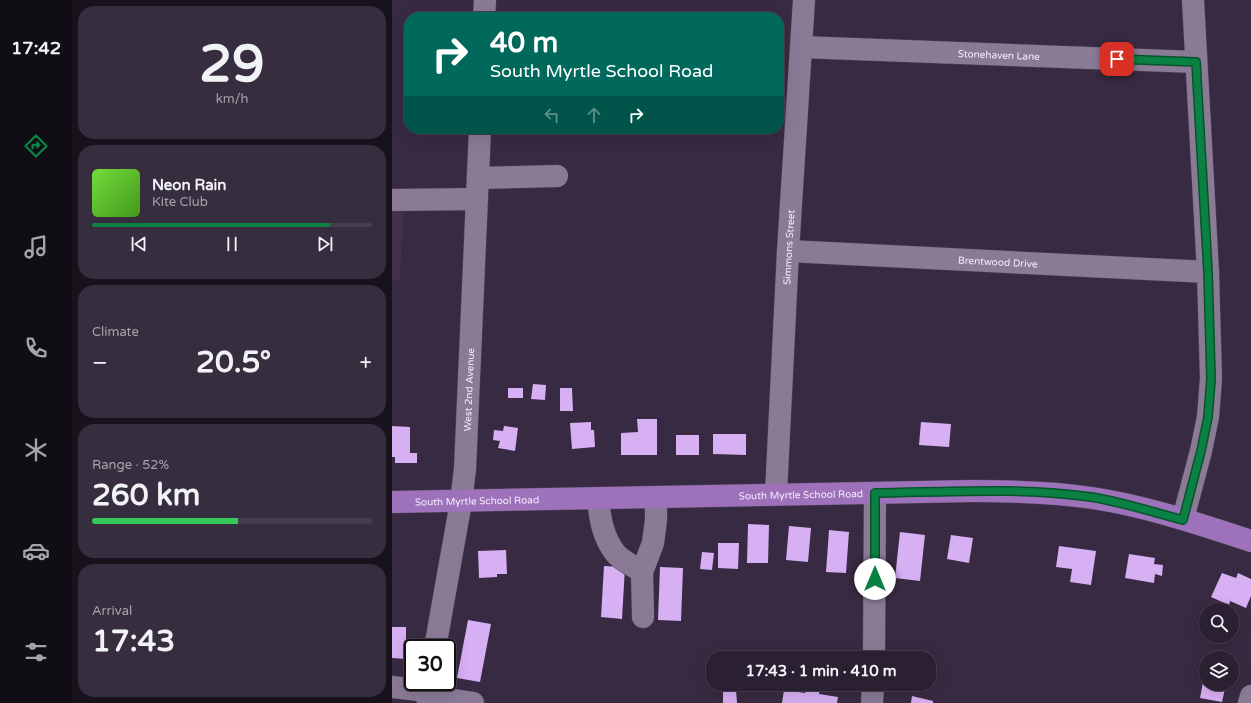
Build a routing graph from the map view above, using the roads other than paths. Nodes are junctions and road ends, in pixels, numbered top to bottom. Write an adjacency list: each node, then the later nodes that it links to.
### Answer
1 (485, 0): 4 (street)
2 (804, 0): 5 (street, Simmons Street)
3 (1194, 0): 6 (street)
4 (484, 12)
5 (801, 47): 6 (street, Stonehaven Lane); 11 (street, Simmons Street)
6 (1196, 62): 12 (street)
7 (480, 134): 9 (street, West 2nd Avenue)
8 (558, 176): 9 (street)
9 (478, 189): 10 (street); 18 (street, West 2nd Avenue)
10 (392, 200)
11 (788, 251): 12 (street, Brentwood Drive); 14 (street, Simmons Street)
12 (1208, 272): 19 (street)
13 (875, 493): 14 (main road, South Myrtle School Road); 19 (main road, South Myrtle School Road); 24 (street)
14 (776, 494): 15 (main road, South Myrtle School Road)
15 (656, 497): 16 (main road, South Myrtle School Road); 21 (street)
16 (598, 499): 18 (main road, South Myrtle School Road); 21 (street)
17 (392, 502): 18 (main road, South Myrtle School Road)
18 (461, 502): 23 (street, West 2nd Avenue)
19 (1183, 520): 20 (main road, South Myrtle School Road)
20 (1251, 541)
21 (642, 572): 22 (street)
22 (643, 617)
23 (437, 639)
24 (874, 651)
25 (392, 687): 27 (street)
26 (873, 691): 30 (street)
27 (426, 693): 29 (street)
28 (1251, 696): 31 (street)
29 (473, 703)
30 (872, 703)
31 (1249, 703)

